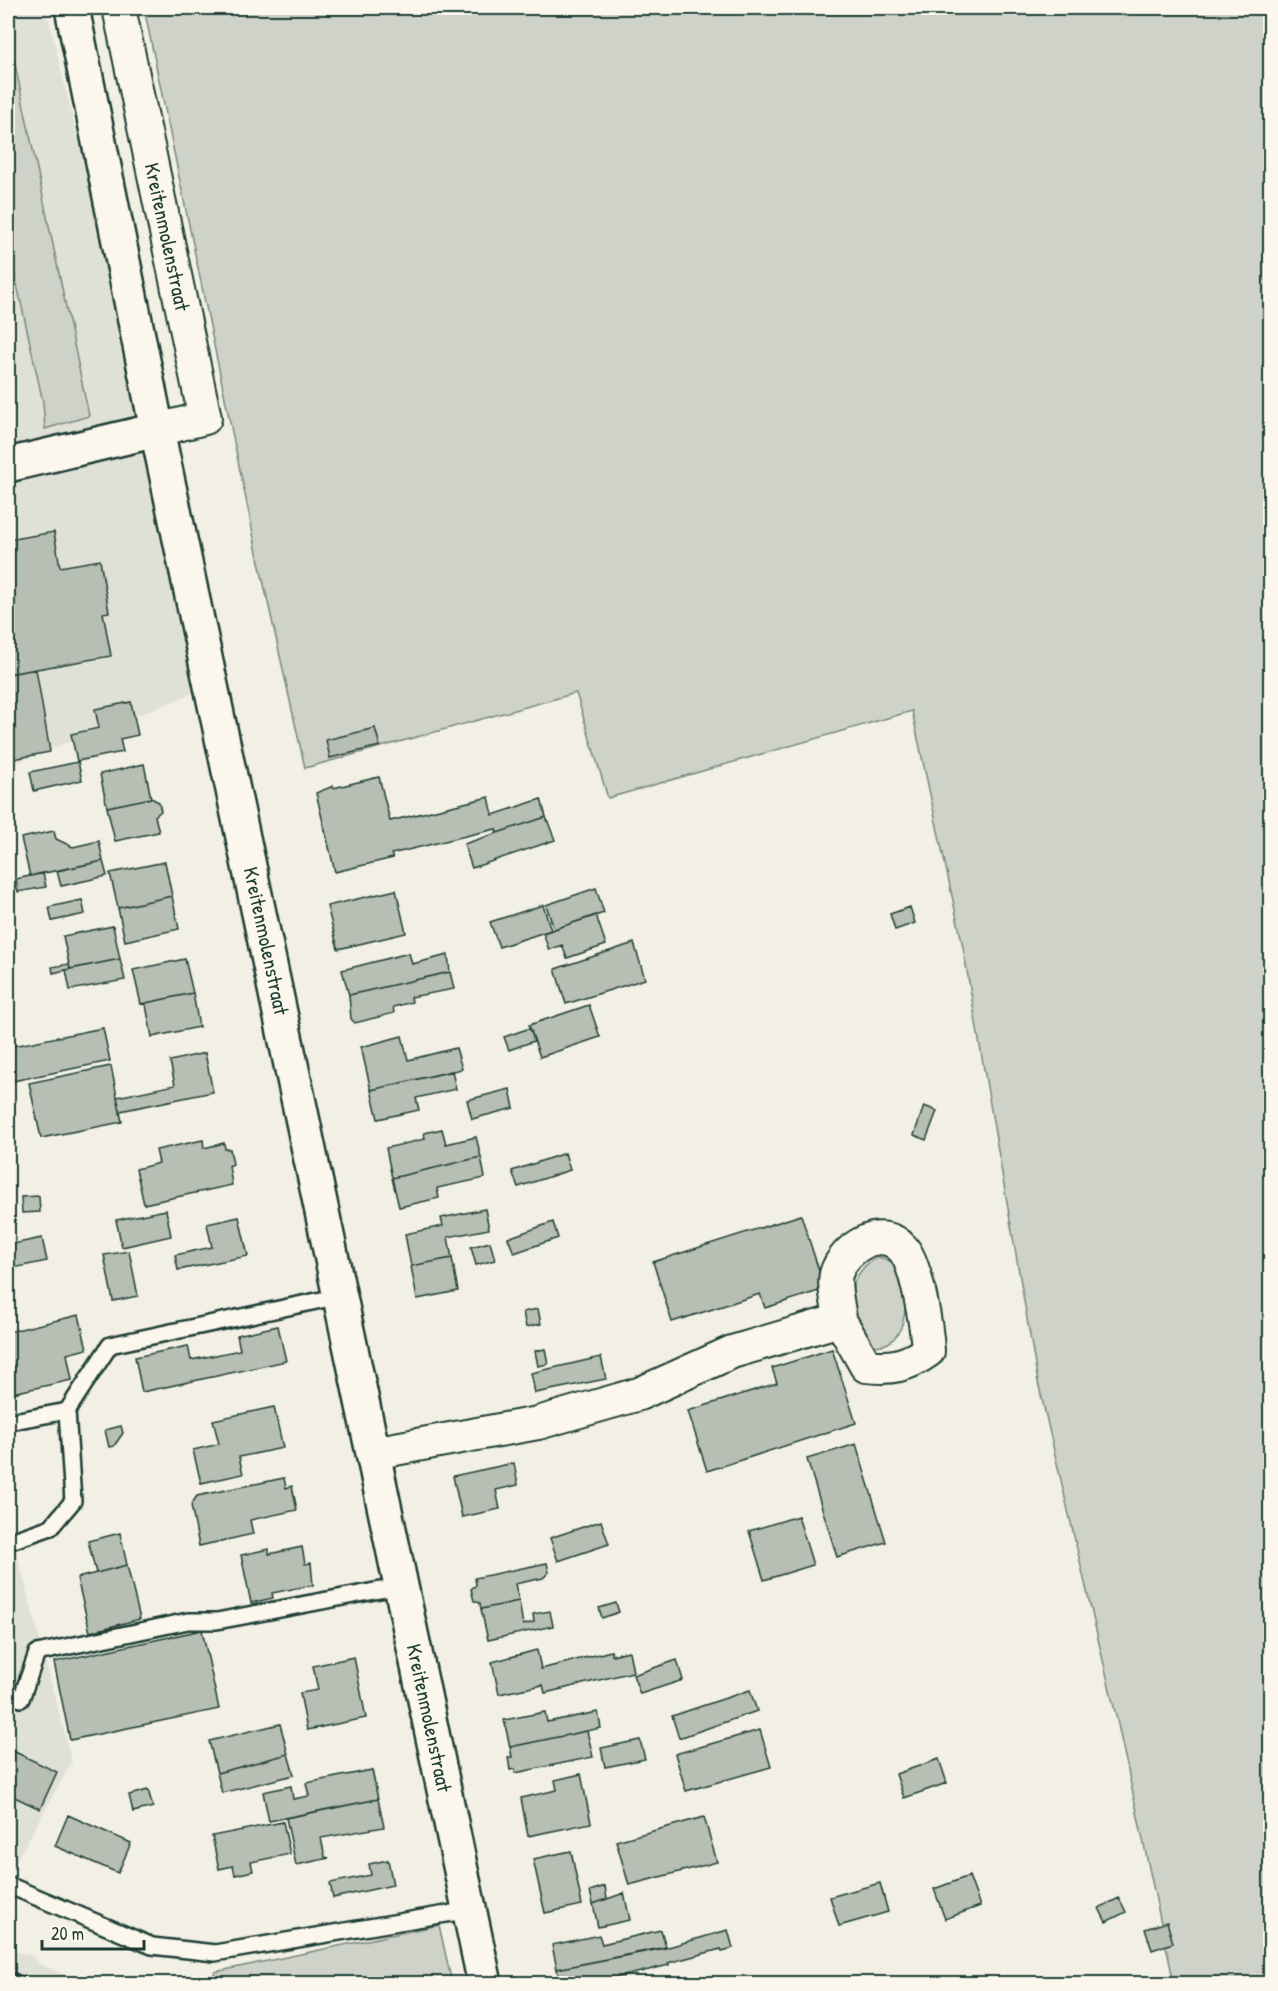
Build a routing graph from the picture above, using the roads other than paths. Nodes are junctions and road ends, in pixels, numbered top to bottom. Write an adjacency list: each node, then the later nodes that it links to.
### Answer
1 (72, 8): 3 (street, Kreitenmolenstraat)
2 (119, 8): 3 (street, Kreitenmolenstraat)
3 (157, 430): 4 (street); 5 (street, Kreitenmolenstraat)
4 (8, 465)
5 (340, 1296): 7 (lane); 9 (street, Kreitenmolenstraat)
6 (840, 1320): 9 (street)
7 (68, 1411): 8 (lane); 10 (lane)
8 (8, 1422)
9 (373, 1453): 11 (street, Kreitenmolenstraat)
10 (8, 1542)
11 (401, 1586): 12 (lane); 14 (street, Kreitenmolenstraat)
12 (21, 1699)
13 (8, 1885): 14 (lane)
14 (470, 1910): 15 (street, Kreitenmolenstraat)
15 (485, 1983)

